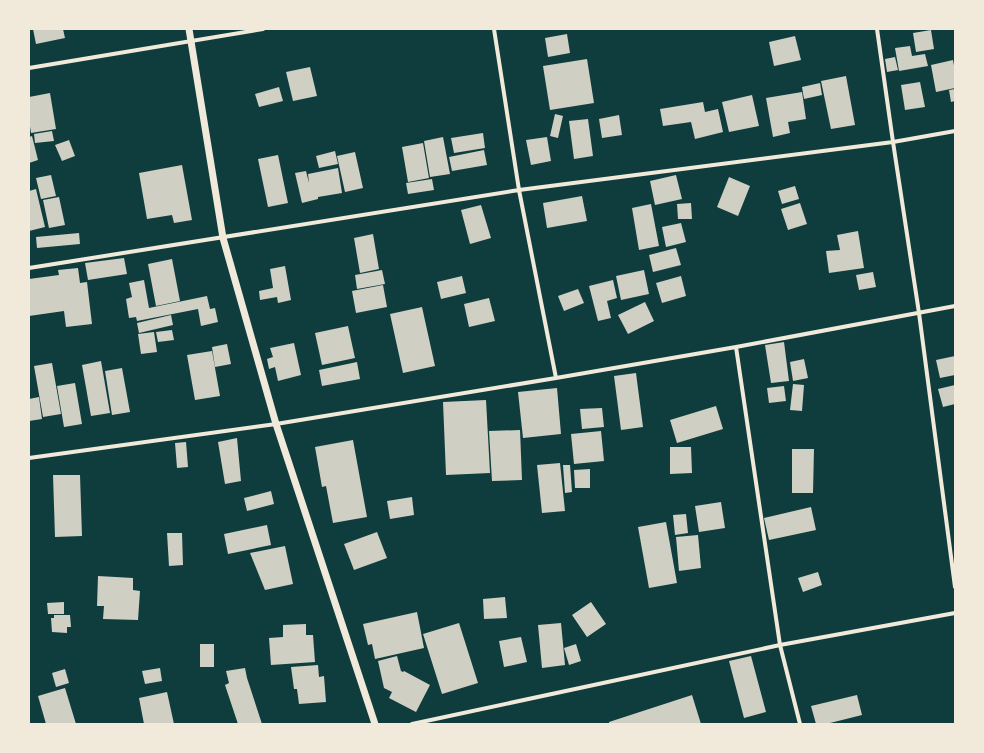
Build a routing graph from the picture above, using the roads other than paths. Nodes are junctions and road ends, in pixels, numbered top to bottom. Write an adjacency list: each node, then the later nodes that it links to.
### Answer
1 (189, 29): 5 (street)
2 (263, 29): 5 (street)
3 (494, 29): 9 (street)
4 (877, 29): 8 (street)
5 (191, 41): 6 (street); 10 (street)
6 (29, 68)
7 (955, 131): 8 (street)
8 (892, 142): 9 (street); 13 (street)
9 (519, 190): 10 (street); 15 (street)
10 (223, 238): 11 (street); 16 (street)
11 (29, 268)
12 (955, 306): 13 (street)
13 (919, 313): 14 (street); 18 (street)
14 (736, 347): 15 (street); 20 (street)
15 (556, 378): 16 (street)
16 (276, 424): 17 (street); 21 (street)
17 (29, 458)
18 (955, 587)
19 (955, 613): 20 (street)
20 (780, 645): 22 (street); 23 (street)
21 (376, 724)
22 (412, 724)
23 (800, 724)

